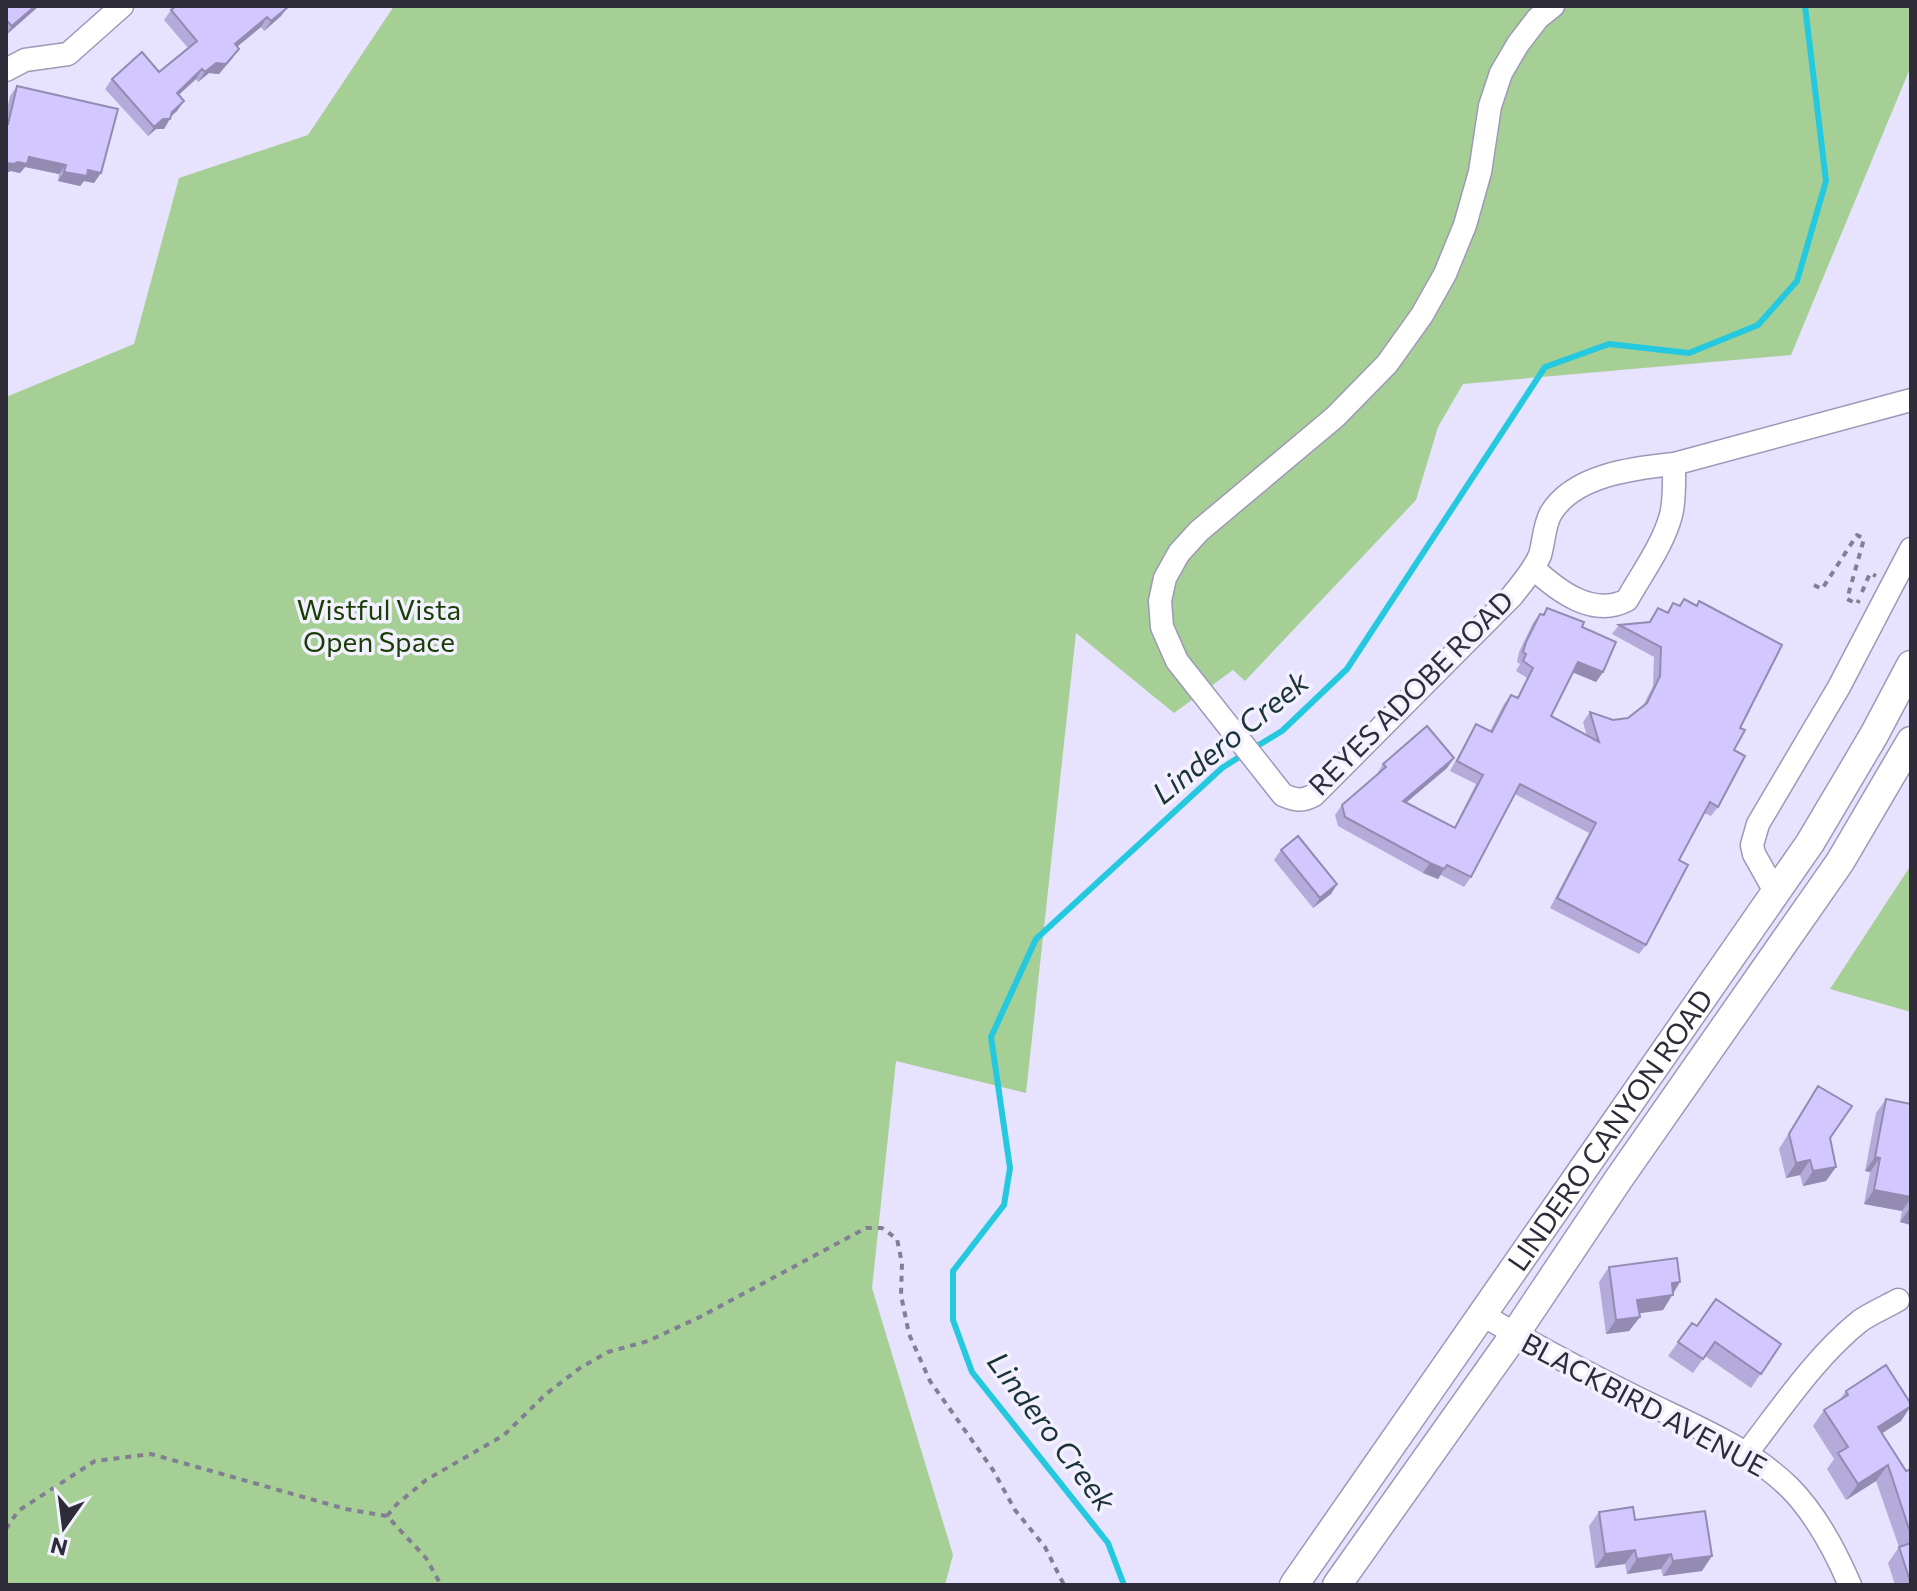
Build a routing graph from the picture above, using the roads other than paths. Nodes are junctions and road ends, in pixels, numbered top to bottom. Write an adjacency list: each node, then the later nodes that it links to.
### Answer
1 (122, 6): 3 (street)
2 (1553, 6): 7 (street, REYES ADOBE ROAD)
3 (6, 70)
4 (1911, 400): 5 (street, REYES ADOBE ROAD)
5 (1674, 464): 7 (street, REYES ADOBE ROAD); 7 (street)
6 (1911, 549): 10 (street)
7 (1533, 568)
8 (1911, 665): 10 (main road, LINDERO CANYON ROAD)
9 (1911, 741): 13 (main road, LINDERO CANYON ROAD)
10 (1776, 893): 12 (main road, LINDERO CANYON ROAD)
11 (1898, 1300): 14 (street)
12 (1481, 1314): 13 (street, BLACKBIRD AVENUE); 15 (main road, LINDERO CANYON ROAD)
13 (1515, 1334): 14 (street, BLACKBIRD AVENUE); 16 (main road, LINDERO CANYON ROAD)
14 (1746, 1454): 17 (street, BLACKBIRD AVENUE)
15 (1294, 1585)
16 (1337, 1585)
17 (1850, 1585)

